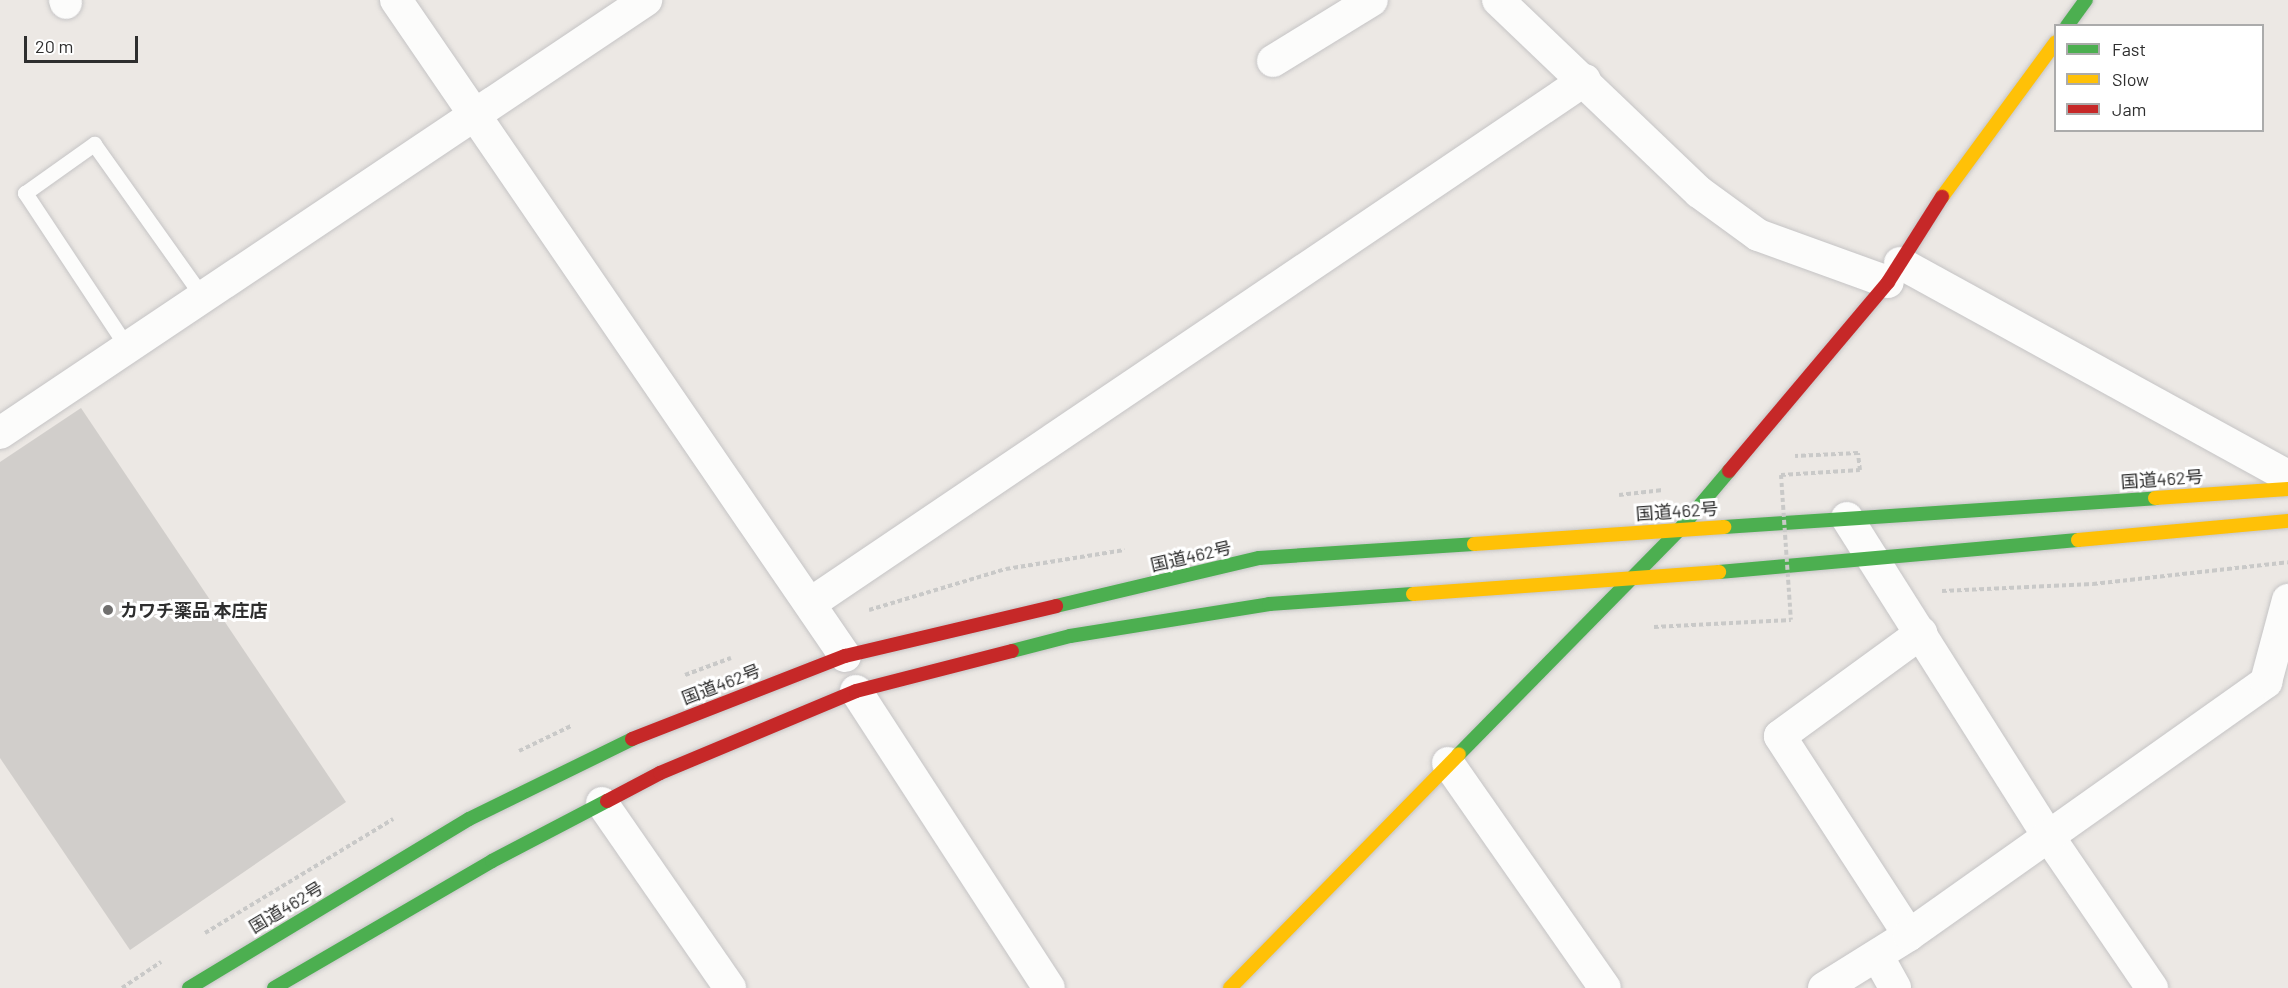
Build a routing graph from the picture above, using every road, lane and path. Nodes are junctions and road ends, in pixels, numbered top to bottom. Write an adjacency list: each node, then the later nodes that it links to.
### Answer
1 (396, 0): 10 (street)
2 (1372, 0): 8 (street)
3 (1498, 0): 9 (street)
4 (2086, 0): 6 (main road)
5 (627, 5): 10 (street)
6 (2068, 24)
7 (2054, 43): 11 (main road)
8 (1273, 61)
9 (1585, 80): 11 (street); 27 (street)
10 (476, 115): 12 (street); 27 (street)
11 (1894, 272): 16 (street); 20 (main road)
12 (204, 299): 13 (street); 13 (lane)
13 (127, 347): 14 (street)
14 (0, 433)
15 (1795, 456): 29 (path, bridge)
16 (2288, 476)
17 (2288, 489): 18 (main road, 国道462号)
18 (1847, 518): 20 (main road, 国道462号); 21 (street)
19 (2288, 521): 21 (main road)
20 (1680, 528): 23 (main road); 31 (main road, 国道462号)
21 (1874, 558): 23 (main road); 24 (street)
22 (2288, 562): 24 (path)
23 (1632, 580): 32 (main road); 33 (main road)
24 (1897, 594): 30 (street)
25 (2288, 600): 35 (street)
26 (1802, 601): 28 (path)
27 (811, 603): 31 (street)
28 (1778, 603)
29 (1654, 627)
30 (1921, 633): 35 (street); 36 (street)
31 (845, 656): 38 (main road, 国道462号)
32 (856, 691): 34 (main road); 41 (street)
33 (1448, 763): 42 (main road); 43 (street)
34 (602, 803): 39 (main road); 40 (street)
35 (2049, 837): 36 (street); 46 (street)
36 (1909, 935): 37 (street)
37 (1878, 957): 44 (street); 45 (street)
38 (189, 988)
39 (274, 988)
40 (730, 988)
41 (1049, 988)
42 (1230, 988)
43 (1605, 988)
44 (1824, 988)
45 (1895, 988)
46 (2151, 988)

